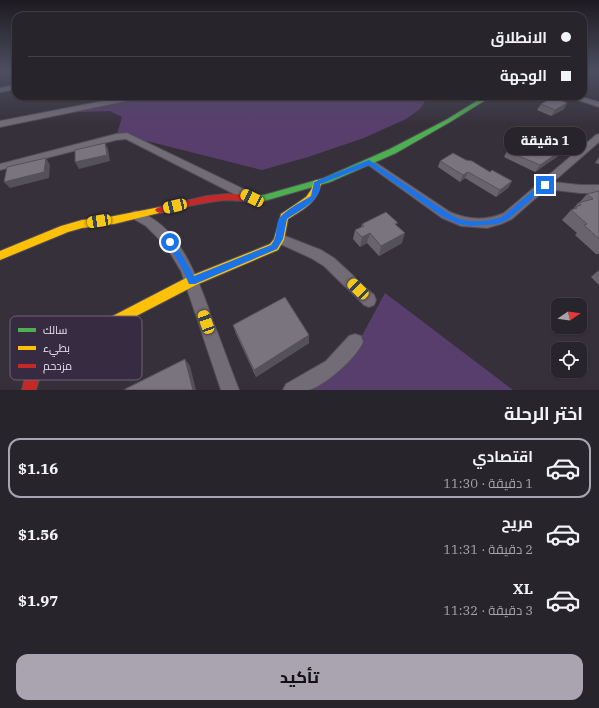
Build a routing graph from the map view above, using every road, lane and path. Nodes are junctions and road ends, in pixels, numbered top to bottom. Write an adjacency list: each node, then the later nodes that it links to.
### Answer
1 (121, 100): 5 (street)
2 (482, 100): 7 (street)
3 (583, 100): 4 (street)
4 (599, 105)
5 (0, 124)
6 (599, 137): 10 (street)
7 (369, 162): 9 (street); 10 (street)
8 (0, 167): 12 (street)
9 (317, 183): 12 (street); 14 (street)
10 (545, 185): 11 (street)
11 (597, 191)
12 (252, 198): 13 (street)
13 (136, 215): 15 (street); 16 (street)
14 (280, 239): 16 (street); 17 (street)
15 (0, 256)
16 (192, 281): 18 (street); 22 (street)
17 (369, 300)
18 (124, 316)
19 (355, 342): 23 (street)
20 (31, 380): 21 (street)
21 (29, 390)
22 (230, 390)
23 (292, 390)

